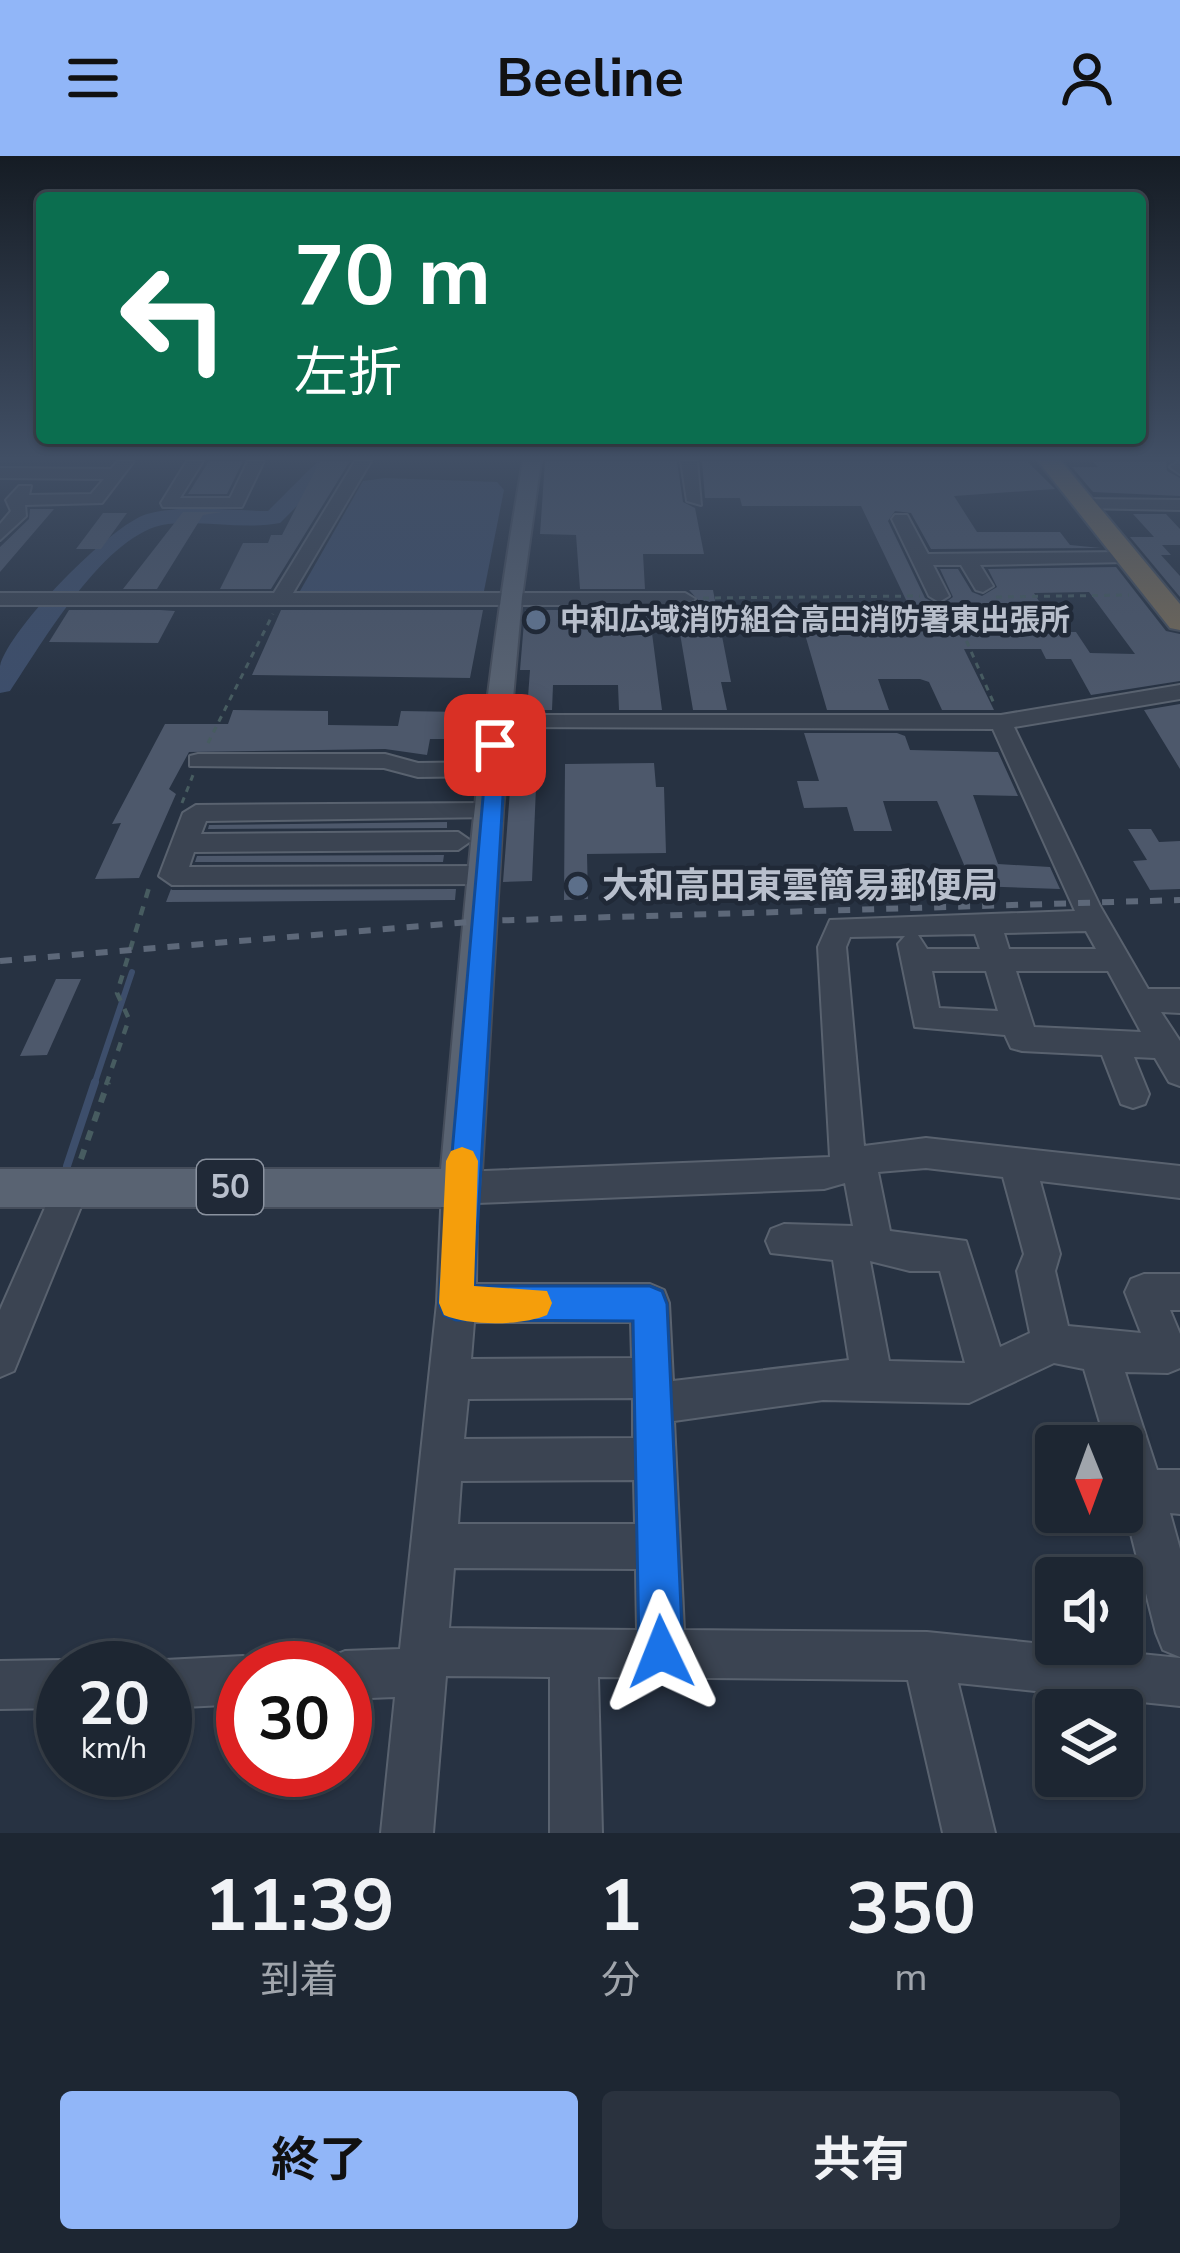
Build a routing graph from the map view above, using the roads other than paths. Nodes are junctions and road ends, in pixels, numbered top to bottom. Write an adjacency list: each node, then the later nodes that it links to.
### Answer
1 (316, 539): 9 (street)
2 (519, 539): 10 (main road)
3 (911, 539): 7 (street)
4 (1114, 539): 5 (highway)
5 (1128, 556): 6 (street); 14 (highway)
6 (967, 559): 7 (street); 8 (street)
7 (921, 560): 12 (street)
8 (987, 592)
9 (282, 596): 10 (street); 11 (street)
10 (510, 597): 13 (street); 16 (main road)
11 (3, 598)
12 (948, 598)
13 (686, 599)
14 (1180, 622)
15 (1180, 692): 17 (street)
16 (497, 720): 17 (street); 19 (main road)
17 (1001, 722): 27 (street)
18 (198, 761): 19 (street)
19 (493, 769): 20 (main road)
20 (475, 811): 21 (street); 22 (street); 26 (main road)
21 (329, 812): 23 (street); 24 (street)
22 (458, 841): 23 (street); 26 (street)
23 (322, 842): 24 (street); 25 (street)
24 (184, 843): 25 (street)
25 (314, 875): 26 (street)
26 (469, 875): 44 (main road)
27 (1094, 921): 29 (street); 30 (street)
28 (907, 922): 29 (street); 31 (street); 40 (street)
29 (986, 922): 32 (street)
30 (1115, 960): 32 (street); 33 (street)
31 (916, 961): 32 (street); 35 (street)
32 (1000, 963): 35 (street)
33 (1139, 1000): 34 (street); 37 (street)
34 (1180, 1001)
35 (1017, 1024): 36 (street)
36 (1113, 1043): 37 (street); 38 (street)
37 (1173, 1059)
38 (1132, 1094)
39 (1017, 1163): 40 (street); 41 (street); 49 (street)
40 (854, 1164): 44 (street); 46 (street)
41 (1180, 1182)
42 (71, 1187): 43 (main road, 50); 44 (main road, 50); 51 (street)
43 (0, 1188)
44 (460, 1188): 48 (street)
45 (784, 1241): 46 (street)
46 (861, 1242): 52 (street); 54 (street)
47 (1180, 1292): 50 (street)
48 (456, 1303): 53 (street); 55 (street)
49 (1052, 1343): 50 (street); 52 (street)
50 (1099, 1352): 58 (street)
51 (0, 1357)
52 (989, 1375): 54 (street)
53 (449, 1379): 55 (street); 57 (street)
54 (872, 1379): 55 (street)
55 (652, 1391): 56 (street)
56 (654, 1459): 57 (street); 60 (street)
57 (442, 1460): 59 (street)
58 (1161, 1492): 61 (street)
59 (434, 1546): 60 (street); 65 (street)
60 (657, 1547): 63 (street)
61 (1180, 1633)
62 (574, 1651): 63 (street); 65 (street); 71 (street)
63 (661, 1652): 64 (street)
64 (927, 1656): 67 (street); 72 (street)
65 (423, 1662): 66 (street); 70 (street)
66 (372, 1671)
67 (1180, 1682)
68 (36, 1684): 69 (street)
69 (0, 1685)
70 (407, 1833)
71 (576, 1833)
72 (969, 1833)

